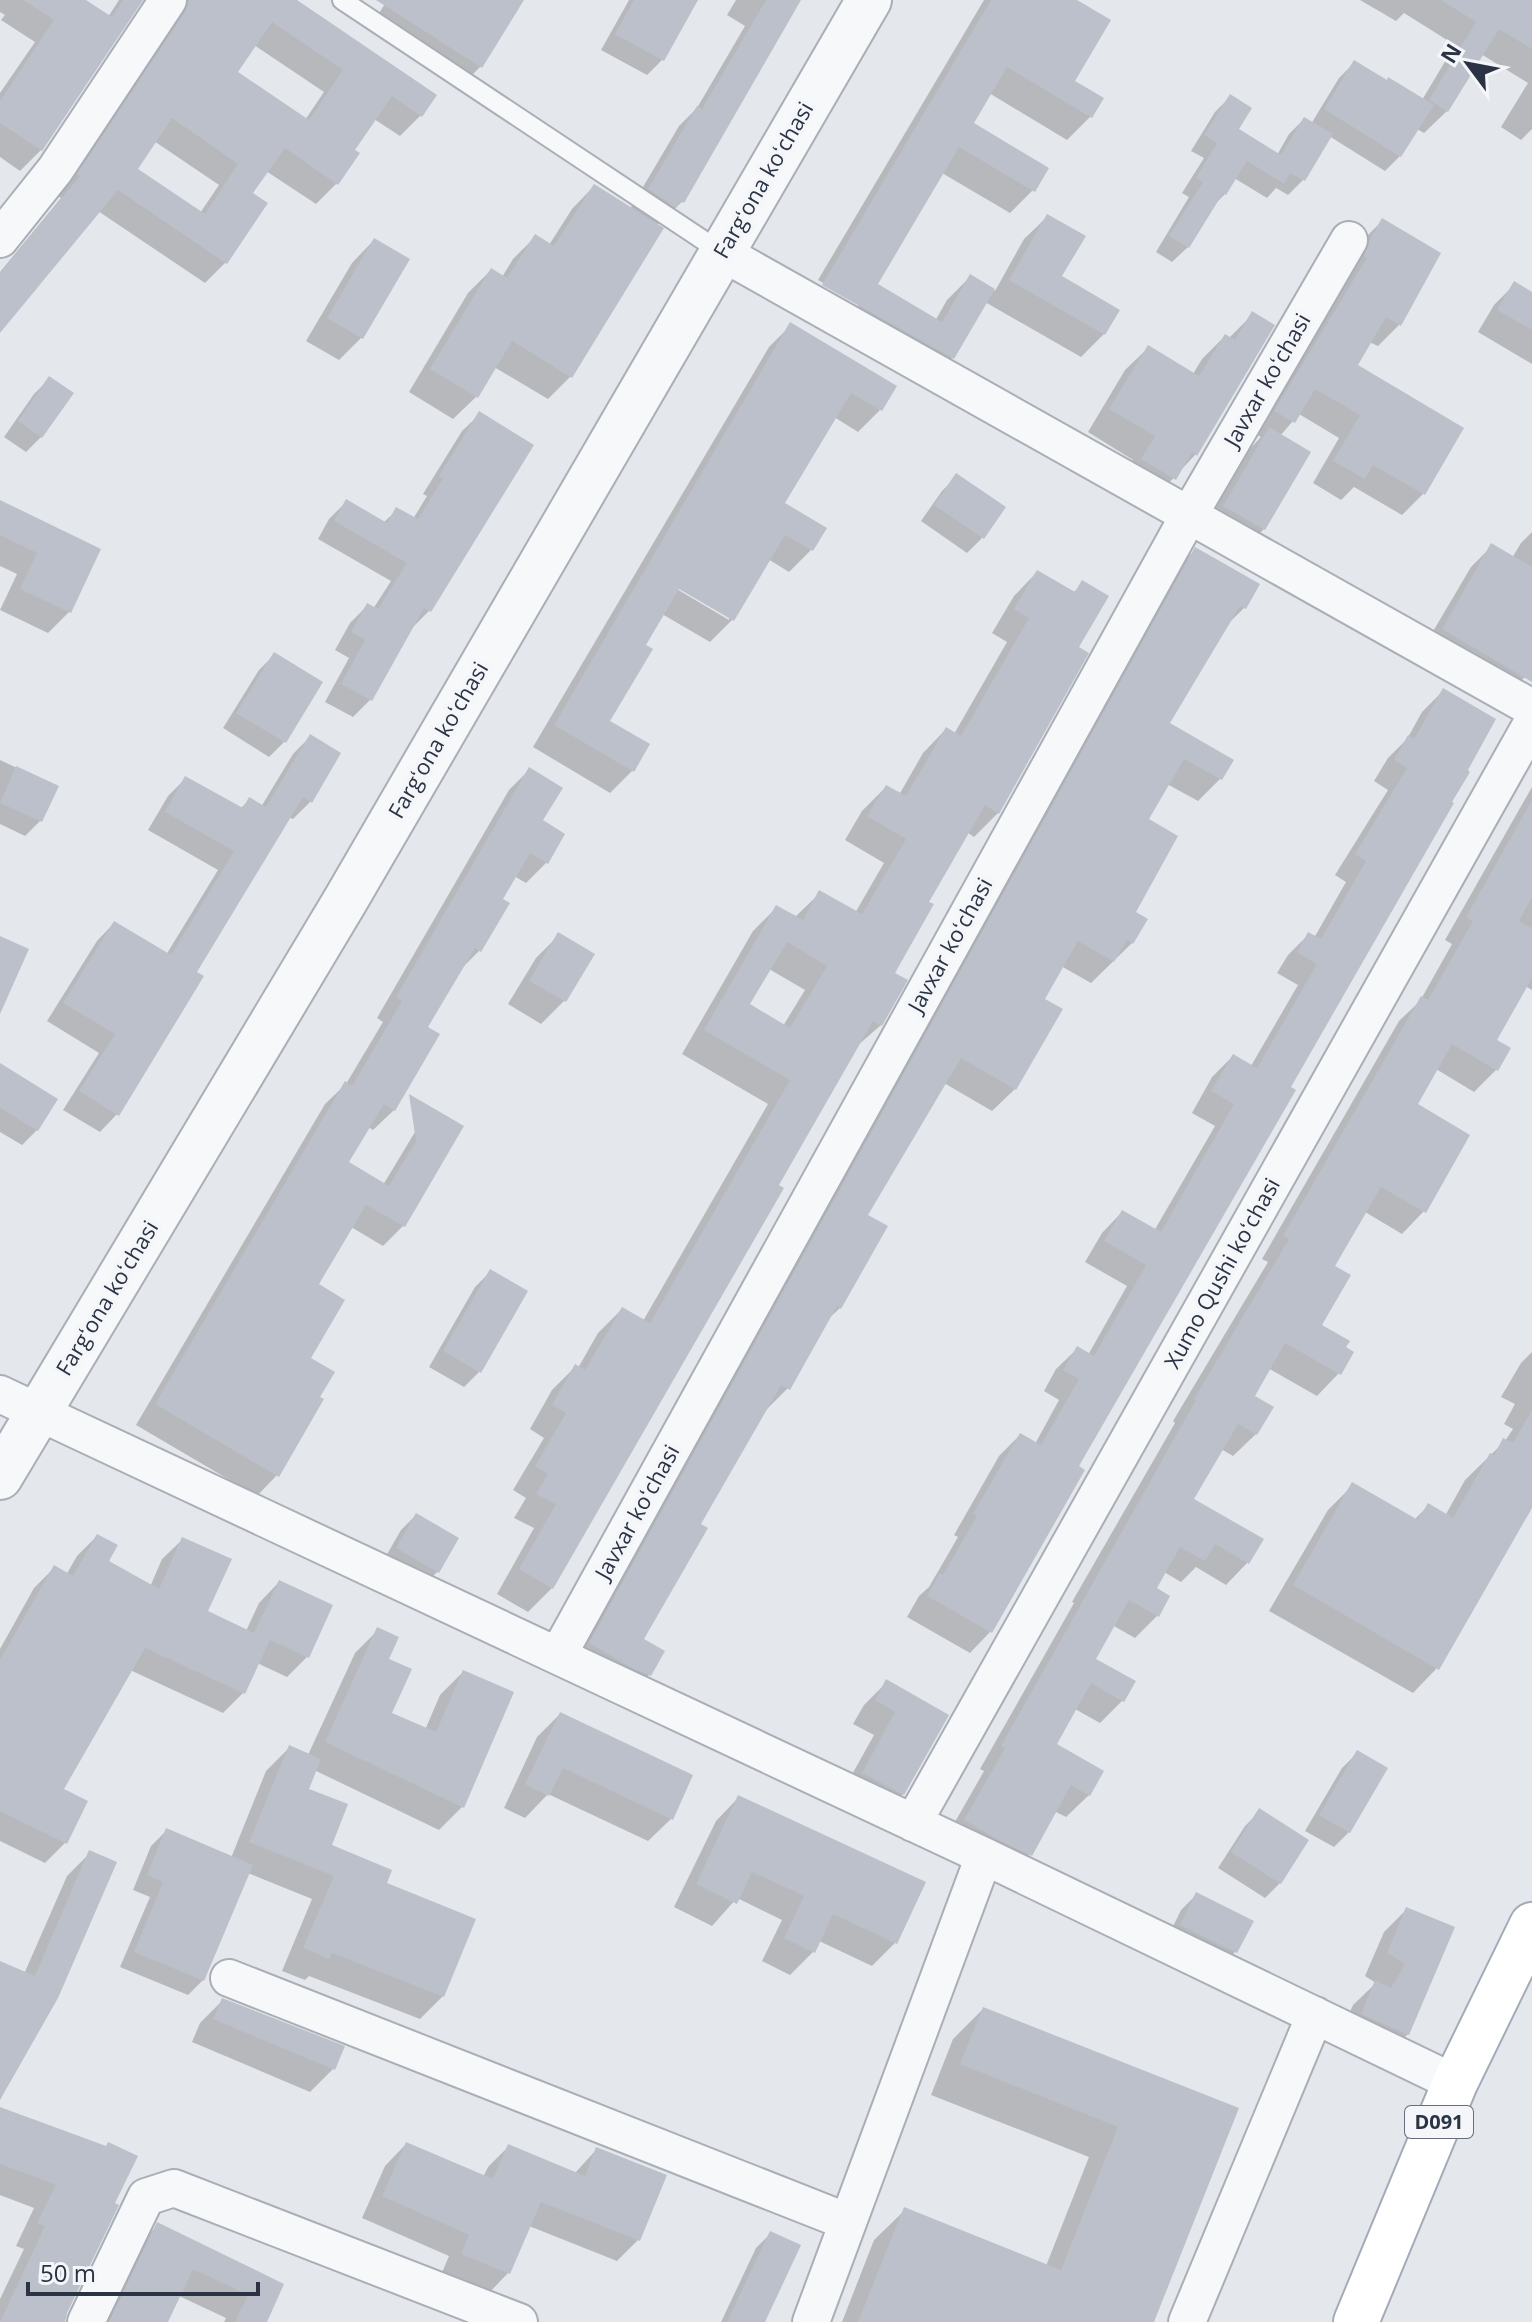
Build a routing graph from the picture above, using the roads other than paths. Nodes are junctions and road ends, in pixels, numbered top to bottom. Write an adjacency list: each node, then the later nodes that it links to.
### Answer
1 (168, 0): 4 (street)
2 (342, 0): 6 (lane)
3 (869, 0): 6 (street, Fargʻona koʻchasi)
4 (0, 239)
5 (1349, 240): 7 (street, Javxar koʻchasi)
6 (721, 252): 7 (street); 11 (street, Fargʻona koʻchasi)
7 (1189, 515): 8 (street); 13 (street, Javxar koʻchasi)
8 (1532, 708)
9 (1532, 723): 14 (street, Xumo Qushi koʻchasi)
10 (0, 1394): 11 (street)
11 (38, 1413): 12 (street, Fargʻona koʻchasi); 13 (street)
12 (0, 1477)
13 (558, 1655): 14 (street)
14 (913, 1823): 15 (street)
15 (984, 1856): 18 (street); 20 (street)
16 (1532, 1925): 19 (main road, D091)
17 (229, 1978): 20 (street)
18 (1315, 2015): 19 (street); 25 (street)
19 (1455, 2083): 26 (main road, D091)
20 (848, 2222): 24 (street)
21 (448, 2310): 22 (street); 23 (street)
22 (86, 2322)
23 (519, 2322)
24 (811, 2322)
25 (1187, 2322)
26 (1356, 2322)

